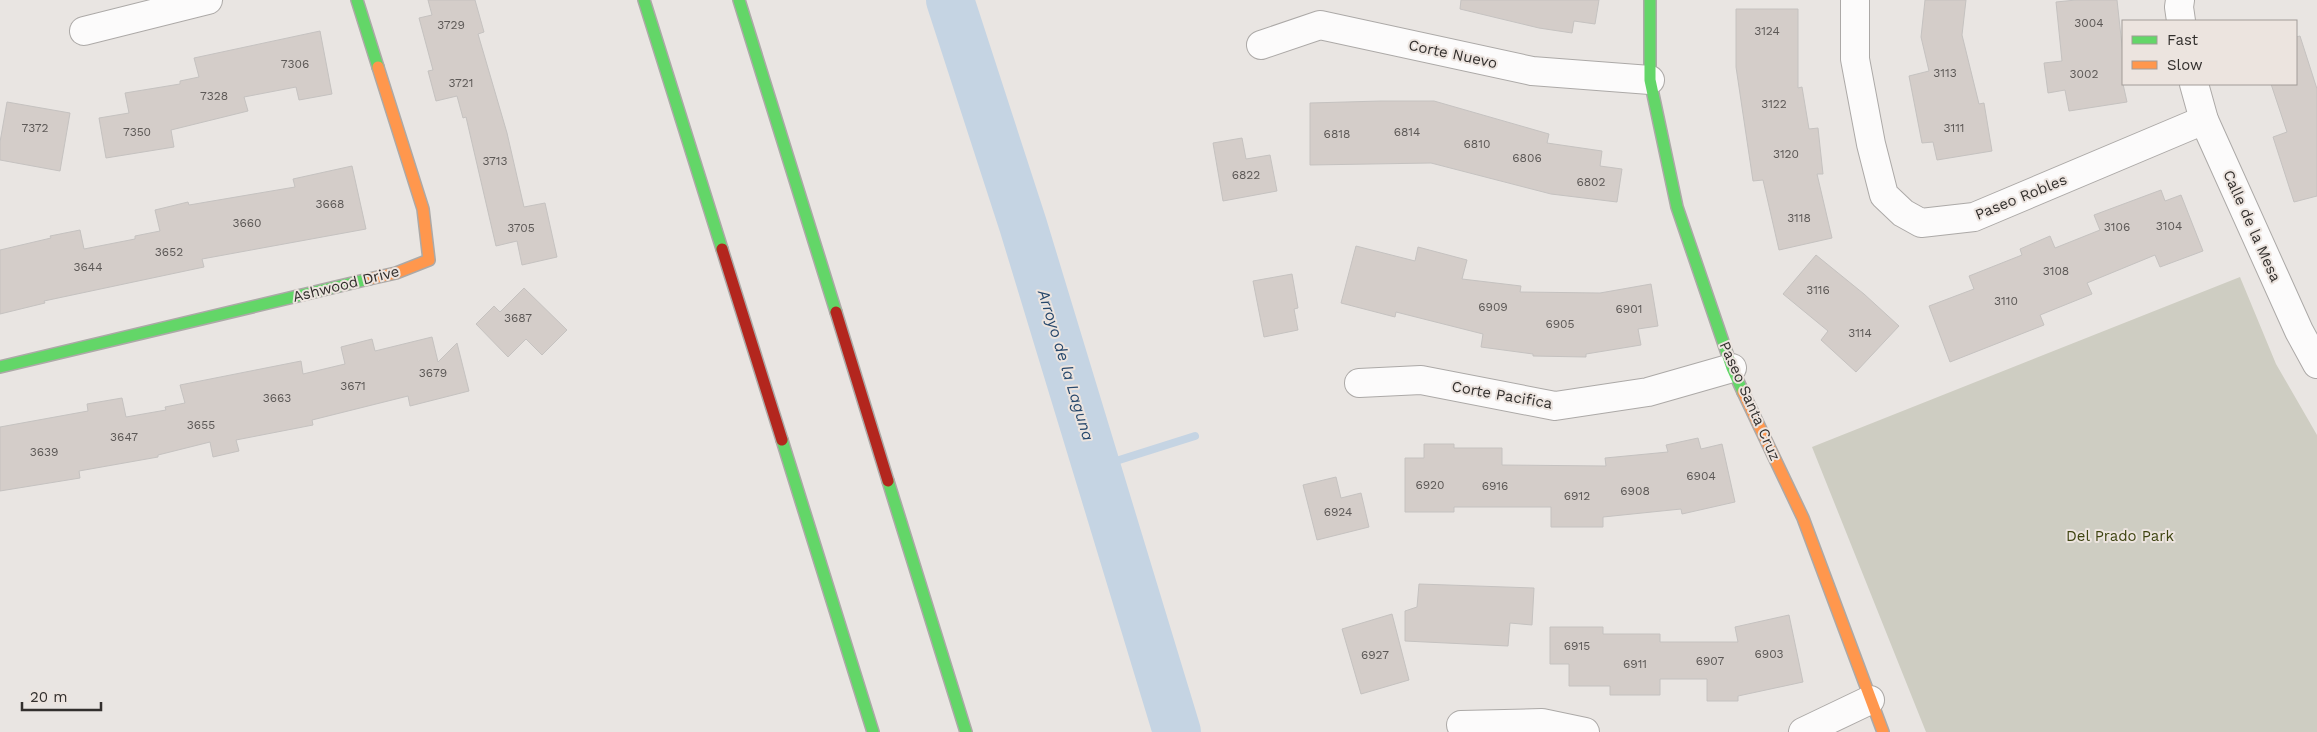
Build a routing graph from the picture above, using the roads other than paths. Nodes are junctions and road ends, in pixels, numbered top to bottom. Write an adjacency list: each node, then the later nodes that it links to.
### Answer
1 (208, 0): 9 (street)
2 (357, 0): 15 (main road, Ashwood Drive)
3 (644, 0): 20 (main road)
4 (739, 0): 21 (main road)
5 (1650, 0): 11 (main road, Paseo Santa Cruz)
6 (1855, 0): 13 (street, Paseo Robles)
7 (2180, 0): 8 (street)
8 (2181, 20)
9 (84, 31)
10 (1260, 45): 11 (street, Corte Nuevo)
11 (1650, 80): 16 (main road, Paseo Santa Cruz)
12 (2194, 85): 13 (street, Calle de la Mesa)
13 (2204, 120): 14 (street, Calle de la Mesa)
14 (2317, 364)
15 (0, 367)
16 (1732, 368): 17 (street, Corte Pacifica); 18 (main road, Paseo Santa Cruz)
17 (1359, 383)
18 (1870, 700): 23 (street); 24 (main road, Paseo Santa Cruz)
19 (1461, 726): 22 (street)
20 (872, 732)
21 (966, 732)
22 (1585, 732)
23 (1803, 732)
24 (1883, 732)

